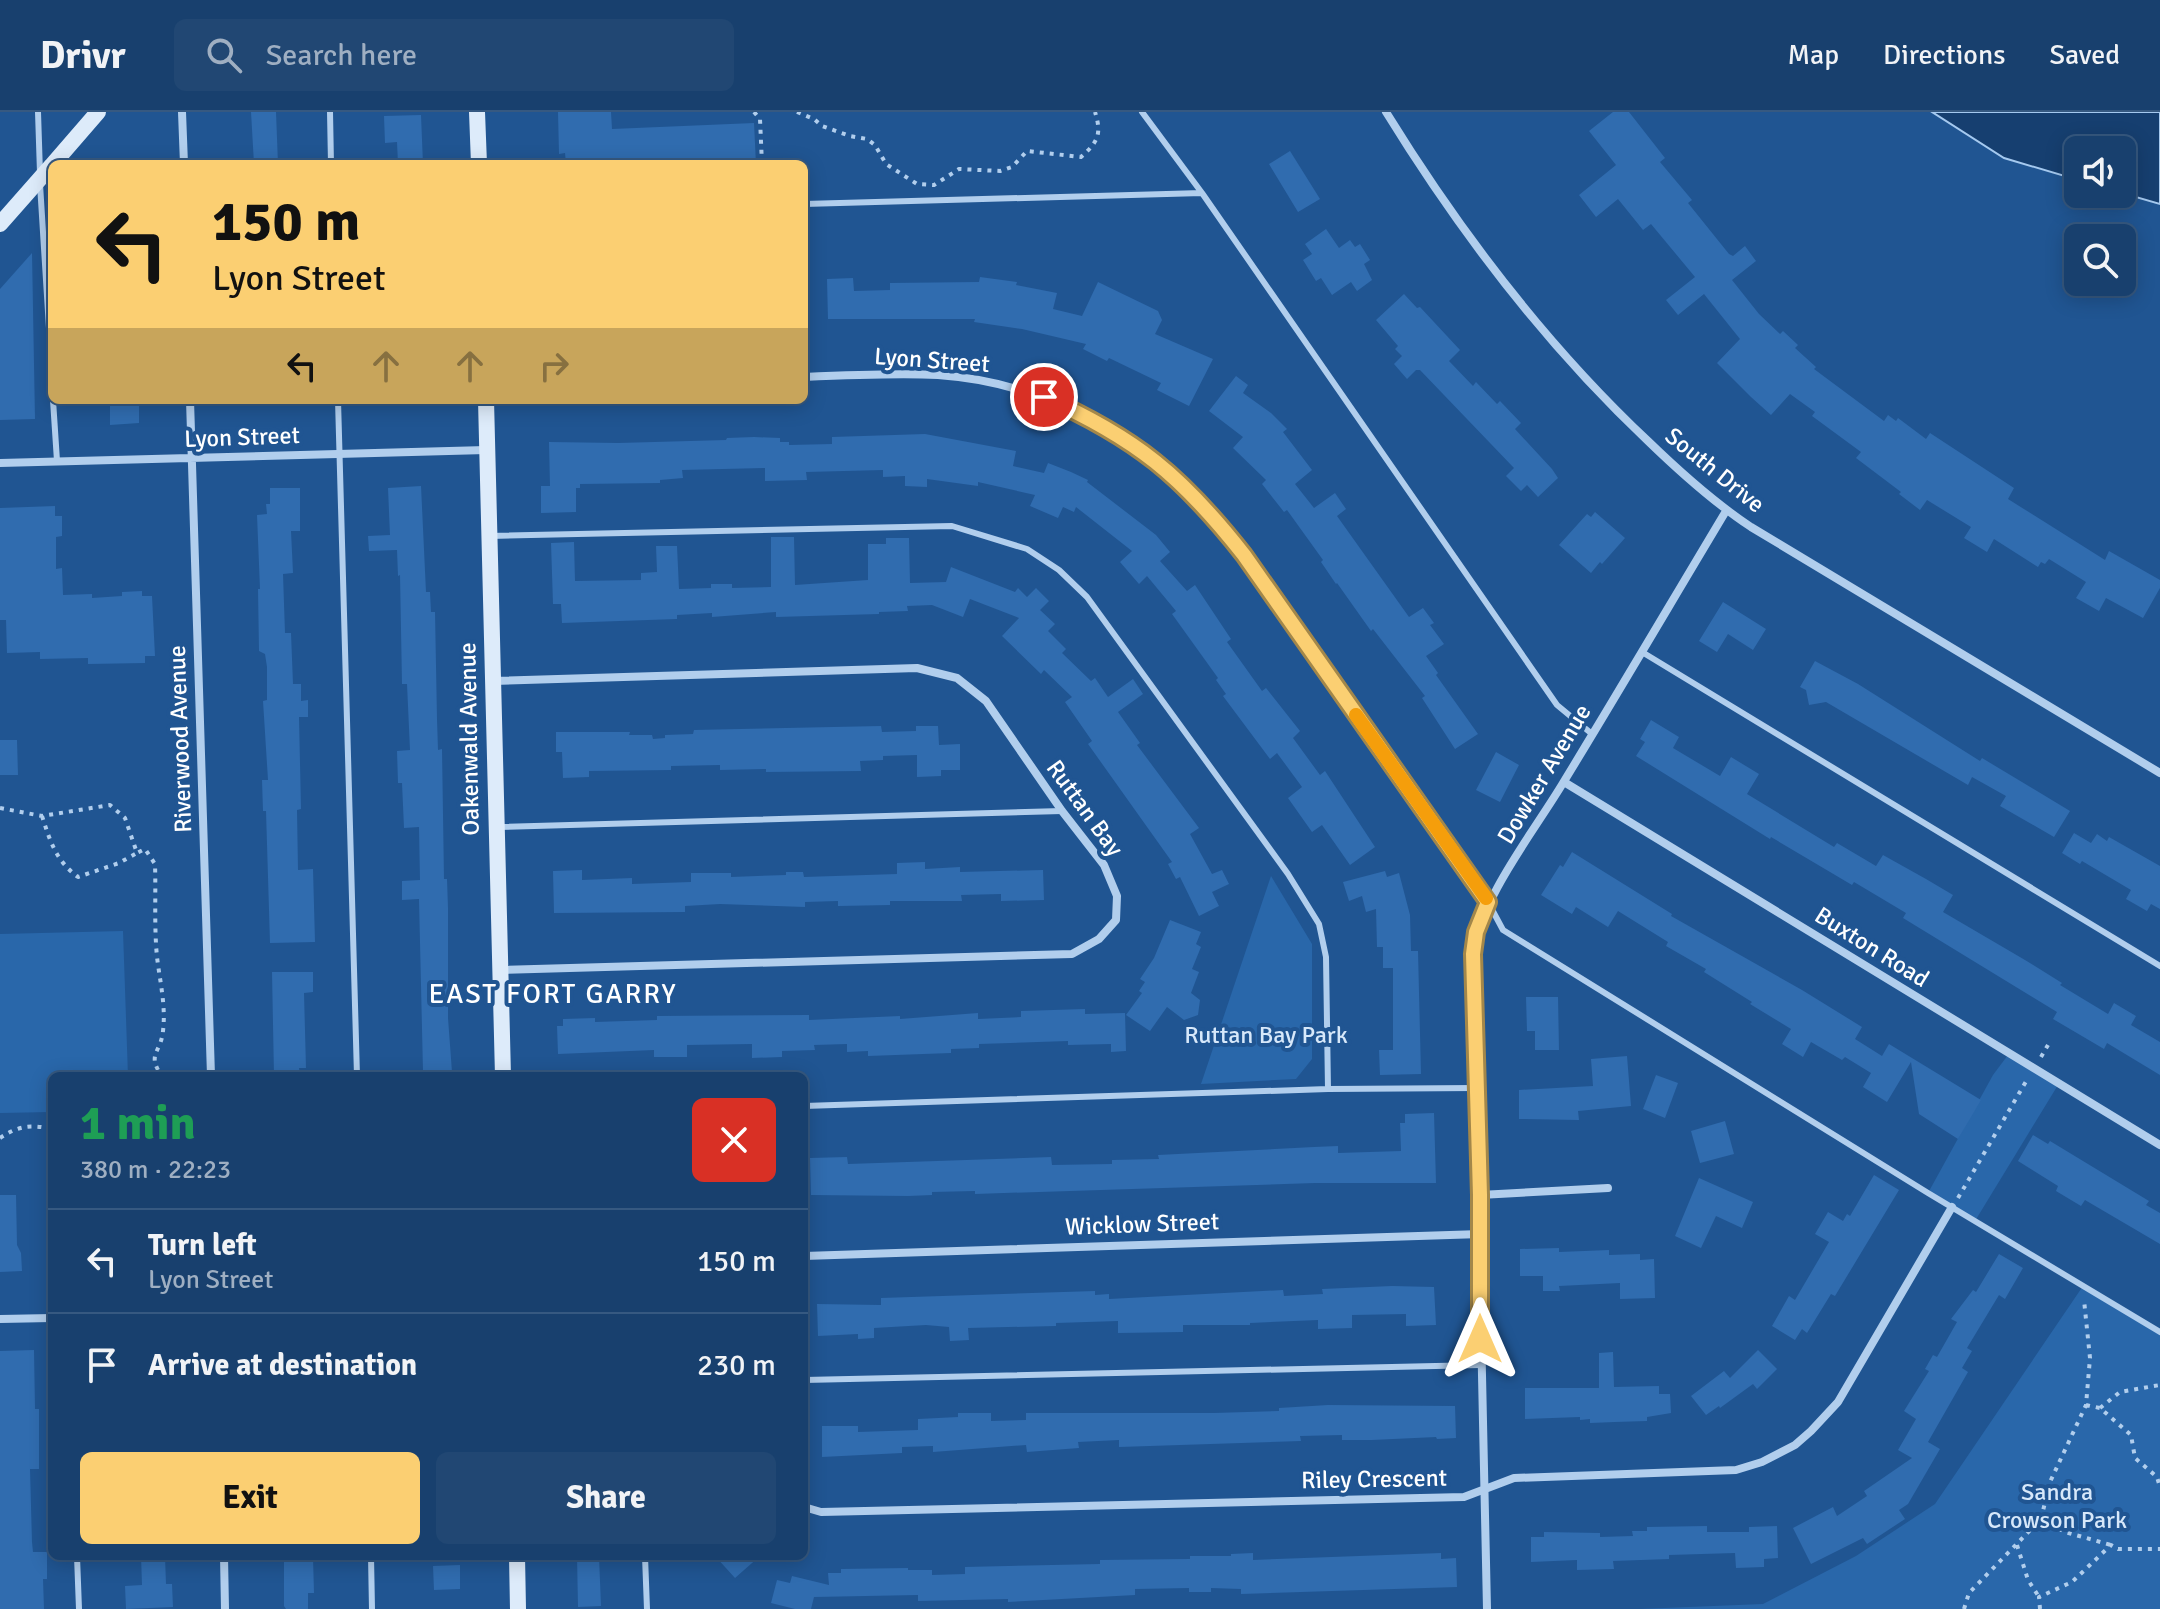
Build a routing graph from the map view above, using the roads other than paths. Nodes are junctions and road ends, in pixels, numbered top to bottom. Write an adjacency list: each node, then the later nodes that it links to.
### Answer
1 (38, 112): 13 (lane)
2 (98, 112): 8 (street)
3 (182, 112): 9 (street)
4 (330, 112): 10 (lane)
5 (477, 112): 11 (street)
6 (1142, 112): 14 (lane)
7 (1386, 112): 28 (street, South Drive)
8 (56, 160)
9 (184, 160)
10 (331, 160)
11 (478, 160)
12 (48, 169): 13 (street)
13 (40, 179): 16 (street); 17 (lane)
14 (1202, 193): 15 (lane); 32 (lane)
15 (808, 204)
16 (0, 224)
17 (48, 310)
18 (808, 377): 37 (street, Lyon Street)
19 (53, 404): 26 (lane)
20 (190, 404): 25 (street, Riverwood Avenue)
21 (338, 404): 24 (lane)
22 (486, 404): 23 (street, Oakenwald Avenue)
23 (486, 450): 24 (street, Lyon Street); 29 (street, Oakenwald Avenue)
24 (339, 454): 25 (street, Lyon Street); 41 (lane)
25 (192, 460): 26 (street, Lyon Street); 40 (street, Riverwood Avenue)
26 (57, 461): 27 (street, Lyon Street)
27 (0, 463)
28 (1726, 511): 30 (street, Dowker Avenue); 33 (street, South Drive)
29 (488, 536): 31 (street, Oakenwald Avenue); 44 (lane)
30 (1642, 652): 32 (street, Dowker Avenue); 38 (lane)
31 (493, 681): 35 (street, Ruttan Bay); 36 (street, Oakenwald Avenue)
32 (1592, 734): 34 (street, Dowker Avenue)
33 (2160, 773)
34 (1564, 782): 37 (street, Dowker Avenue); 46 (street, Buxton Road)
35 (1062, 811): 36 (lane); 39 (street, Ruttan Bay)
36 (495, 827): 39 (street, Oakenwald Avenue)
37 (1488, 902): 43 (street, Dowker Avenue); 49 (lane)
38 (2160, 966)
39 (500, 970): 42 (street, Oakenwald Avenue)
40 (211, 1072)
41 (357, 1072)
42 (503, 1072)
43 (1476, 1088): 44 (lane); 48 (street, Dowker Avenue)
44 (1328, 1089): 45 (lane)
45 (808, 1106)
46 (2160, 1145)
47 (1608, 1188): 48 (street)
48 (1480, 1195): 50 (street, Dowker Avenue)
49 (1952, 1207): 54 (lane); 57 (street, Riley Crescent)
50 (1481, 1234): 51 (street, Wicklow Street); 55 (street, Dowker Avenue)
51 (808, 1256)
52 (48, 1318): 53 (street)
53 (0, 1319)
54 (2160, 1332)
55 (1480, 1365): 56 (lane); 57 (street, Dowker Avenue)
56 (808, 1380)
57 (1484, 1488): 58 (street, Riley Crescent); 69 (street, Dowker Avenue)
58 (808, 1508)
59 (77, 1560): 64 (lane)
60 (224, 1560): 65 (street)
61 (371, 1560): 66 (lane)
62 (517, 1560): 67 (street)
63 (645, 1560): 68 (lane)
64 (79, 1609)
65 (225, 1609)
66 (372, 1609)
67 (518, 1609)
68 (647, 1609)
69 (1487, 1609)

